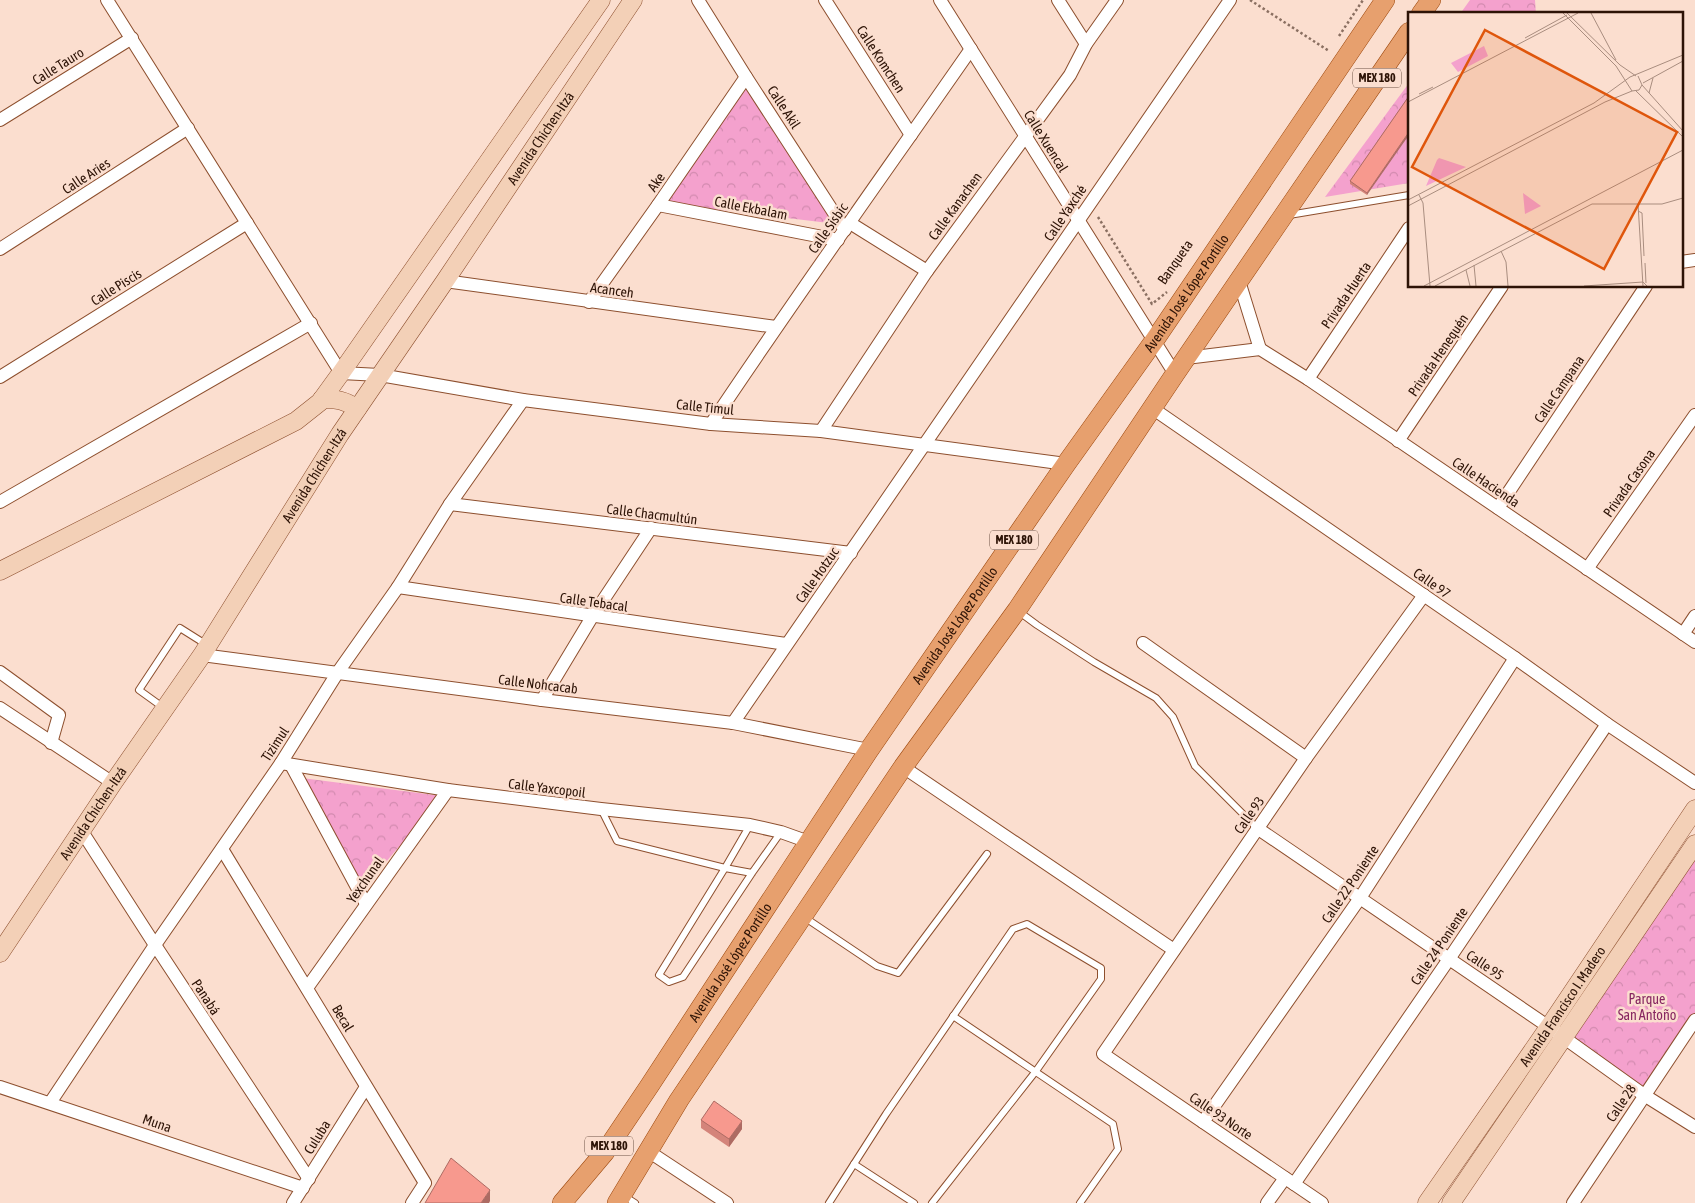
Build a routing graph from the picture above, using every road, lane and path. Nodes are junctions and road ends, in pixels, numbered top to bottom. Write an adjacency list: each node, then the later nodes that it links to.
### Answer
1 (107, 0): 17 (street)
2 (601, 0): 49 (main road, Avenida Chichen-Itzá)
3 (634, 0): 38 (main road, Avenida Chichen-Itzá)
4 (698, 0): 21 (street, Calle Akil)
5 (825, 0): 24 (street, Calle Komchen)
6 (940, 0): 20 (street, Calle Xuencal)
7 (1058, 0): 18 (street)
8 (1117, 0): 18 (street, Calle Kanachen)
9 (1230, 0): 30 (street, Calle Yaxché)
10 (1250, 0): 19 (path)
11 (1363, 0): 16 (path)
12 (1385, 0): 46 (main road, Avenida José López Portillo / MEX 180)
13 (1431, 0): 14 (main road)
14 (1423, 12)
15 (1408, 33): 29 (main road, MEX 180)
16 (1339, 36)
17 (132, 38): 22 (street, Calle Tauro); 23 (street)
18 (1086, 44): 25 (street, Calle Kanachen)
19 (1334, 44)
20 (971, 49): 24 (street, Calle Sisbic); 25 (street, Calle Xuencal)
21 (746, 77): 27 (street, Ake); 33 (street, Calle Akil)
22 (0, 120)
23 (188, 128): 31 (street); 34 (street, Calle Aries)
24 (911, 135): 33 (street, Calle Sisbic)
25 (1025, 135): 30 (street, Calle Xuencal); 37 (street, Calle Kanachen)
26 (1408, 194): 29 (lane)
27 (658, 205): 33 (street, Calle Ekbalam); 43 (street, Ake)
28 (1097, 215): 42 (path, Banqueta)
29 (1283, 216): 39 (main road, MEX 180)
30 (1078, 220): 46 (street, Calle Xuencal); 62 (street, Calle Yaxché)
31 (247, 223): 44 (street); 52 (street, Calle Piscis)
32 (1408, 229): 53 (street, Privada Huerta)
33 (844, 231): 37 (street); 45 (street, Calle Sisbic)
34 (0, 249)
35 (1695, 260): 36 (street)
36 (1682, 262)
37 (927, 271): 60 (street, Calle Kanachen)
38 (445, 281): 43 (street, Acanceh); 51 (main road, Avenida Chichen-Itzá)
39 (1239, 281): 47 (street); 48 (main road, MEX 180)
40 (1501, 288): 61 (street, Privada Henequén)
41 (1645, 288): 66 (street, Calle Campana)
42 (1169, 290)
43 (589, 302): 45 (street, Acanceh)
44 (310, 324): 49 (street); 64 (street)
45 (776, 326): 59 (street, Calle Sisbic)
46 (1154, 340): 50 (street, Calle Xuencal); 63 (main road, Avenida José López Portillo / MEX 180)
47 (1260, 349): 48 (street); 53 (street, Calle Hacienda)
48 (1186, 358): 50 (main road, MEX 180)
49 (342, 373): 51 (street, Calle Timul); 54 (main road, Avenida Chichen-Itzá)
50 (1175, 374): 56 (main road, MEX 180)
51 (380, 375): 55 (street, Calle Timul); 57 (main road, Avenida Chichen-Itzá)
52 (0, 377)
53 (1308, 379): 61 (street, Calle Hacienda)
54 (322, 399): 57 (main road); 70 (main road, Avenida Chichen-Itzá)
55 (523, 400): 59 (street, Calle Timul); 65 (street, Tizimul)
56 (1152, 408): 72 (street, Calle 97); 73 (main road, MEX 180)
57 (357, 409): 80 (main road, Avenida Chichen-Itzá)
58 (1695, 414): 69 (street, Privada Casona)
59 (711, 424): 60 (street, Calle Timul)
60 (821, 431): 62 (street, Calle Timul)
61 (1398, 441): 66 (street, Calle Hacienda)
62 (926, 444): 63 (street, Calle Timul); 68 (street, Calle Hotzuc)
63 (1066, 464): 90 (main road, Avenida José López Portillo / MEX 180)
64 (0, 502)
65 (450, 504): 67 (street, Calle Chacmultún); 71 (street, Tizimul)
66 (1498, 508): 69 (street, Calle Hacienda)
67 (651, 528): 68 (street, Calle Chacmultún); 74 (street)
68 (851, 553): 79 (street, Calle Hotzuc)
69 (1587, 568): 76 (street, Calle Hacienda)
70 (0, 571)
71 (398, 587): 74 (street, Calle Tebacal); 83 (street, Tizimul)
72 (1424, 595): 81 (street, Calle 97); 91 (street, Calle 93)
73 (1017, 610): 93 (main road, MEX 180); 100 (lane)
74 (592, 616): 79 (street, Calle Tebacal); 84 (street)
75 (1695, 616): 76 (street)
76 (1683, 634): 77 (street, Calle Hacienda)
77 (1695, 642)
78 (1143, 643): 91 (street)
79 (786, 644): 87 (street, Calle Hotzuc)
80 (205, 650): 83 (street, Calle Nohcacab); 86 (main road, Avenida Chichen-Itzá); 86 (lane)
81 (1515, 658): 88 (street, Calle 97); 109 (street, Calle 22 Poniente)
82 (0, 672): 89 (street)
83 (338, 672): 84 (street, Calle Nohcacab); 92 (street, Tizimul)
84 (542, 700): 87 (street, Calle Nohcacab)
85 (0, 708): 89 (street)
86 (165, 709): 94 (main road, Avenida Chichen-Itzá)
87 (733, 723): 90 (street, Calle Nohcacab)
88 (1607, 724): 95 (street, Calle 97); 115 (street, Calle 24 Poniente)
89 (51, 743): 94 (street)
90 (869, 750): 103 (main road, Avenida José López Portillo / MEX 180)
91 (1306, 758): 100 (street, Calle 93)
92 (286, 764): 96 (street, Calle Yaxcopoil); 105 (street, Tizimul); 110 (street)
93 (904, 768): 111 (main road, MEX 180); 113 (street)
94 (113, 783): 101 (main road, Avenida Chichen-Itzá)
95 (1695, 783)
96 (448, 790): 98 (street, Calle Yaxcopoil); 110 (street, Yexchunal)
97 (1695, 809): 119 (main road, Avenida Francisco I. Madero)
98 (601, 810): 99 (street, Calle Yaxcopoil); 107 (lane)
99 (750, 825): 102 (street, Calle Yaxcopoil); 107 (lane)
100 (1258, 828): 109 (street, Calle 95); 113 (street, Calle 93)
101 (81, 830): 112 (street, Panabá); 114 (main road, Avenida Chichen-Itzá)
102 (781, 832): 103 (street, Calle Yaxcopoil); 108 (lane)
103 (809, 842): 136 (main road, Avenida José López Portillo / MEX 180)
104 (1695, 844): 120 (main road, Avenida Francisco I. Madero)
105 (222, 849): 112 (street, Tizimul); 116 (street, Becal)
106 (988, 854): 111 (lane)
107 (725, 868): 108 (lane); 108 (lane)
108 (752, 873)
109 (1360, 898): 115 (street, Calle 95); 127 (street, Calle 22 Poniente)
110 (366, 904): 116 (street, Yexchunal)
111 (803, 916): 129 (main road, MEX 180)
112 (154, 945): 126 (street, Tizimul); 132 (street, Panabá)
113 (1174, 950): 121 (street, Calle 93)
114 (0, 953)
115 (1449, 959): 119 (street, Calle 95); 131 (street, Calle 24 Poniente)
116 (307, 988): 124 (street, Becal)
117 (954, 1016): 122 (lane); 122 (lane); 130 (lane)
118 (1695, 1020): 125 (street, Calle 28)
119 (1549, 1027): 120 (street, Calle 95); 144 (main road, Avenida Francisco I. Madero)
120 (1563, 1038): 125 (street, Calle 95); 145 (main road, Avenida Francisco I. Madero)
121 (1103, 1054): 127 (street, Calle 93 Norte)
122 (1036, 1071): 140 (lane); 141 (lane)
123 (0, 1086): 126 (street, Muna)
124 (366, 1087): 132 (street, Culuba); 135 (street, Becal)
125 (1644, 1095): 128 (street, Calle 95); 146 (street, Calle 28)
126 (50, 1102): 132 (street, Muna)
127 (1203, 1122): 131 (street, Calle 93 Norte)
128 (1695, 1127)
129 (648, 1151): 133 (main road, MEX 180); 137 (street)
130 (854, 1164): 138 (lane); 139 (lane)
131 (1289, 1181): 142 (street, Calle 24 Poniente); 143 (street, Calle 93 Norte)
132 (306, 1183): 134 (street, Culuba)
133 (625, 1200)
134 (293, 1203)
135 (412, 1203)
136 (562, 1203)
137 (727, 1203)
138 (828, 1203)
139 (914, 1203)
140 (932, 1203)
141 (1080, 1203)
142 (1268, 1203)
143 (1322, 1203)
144 (1427, 1203)
145 (1451, 1203)
146 (1573, 1203)

